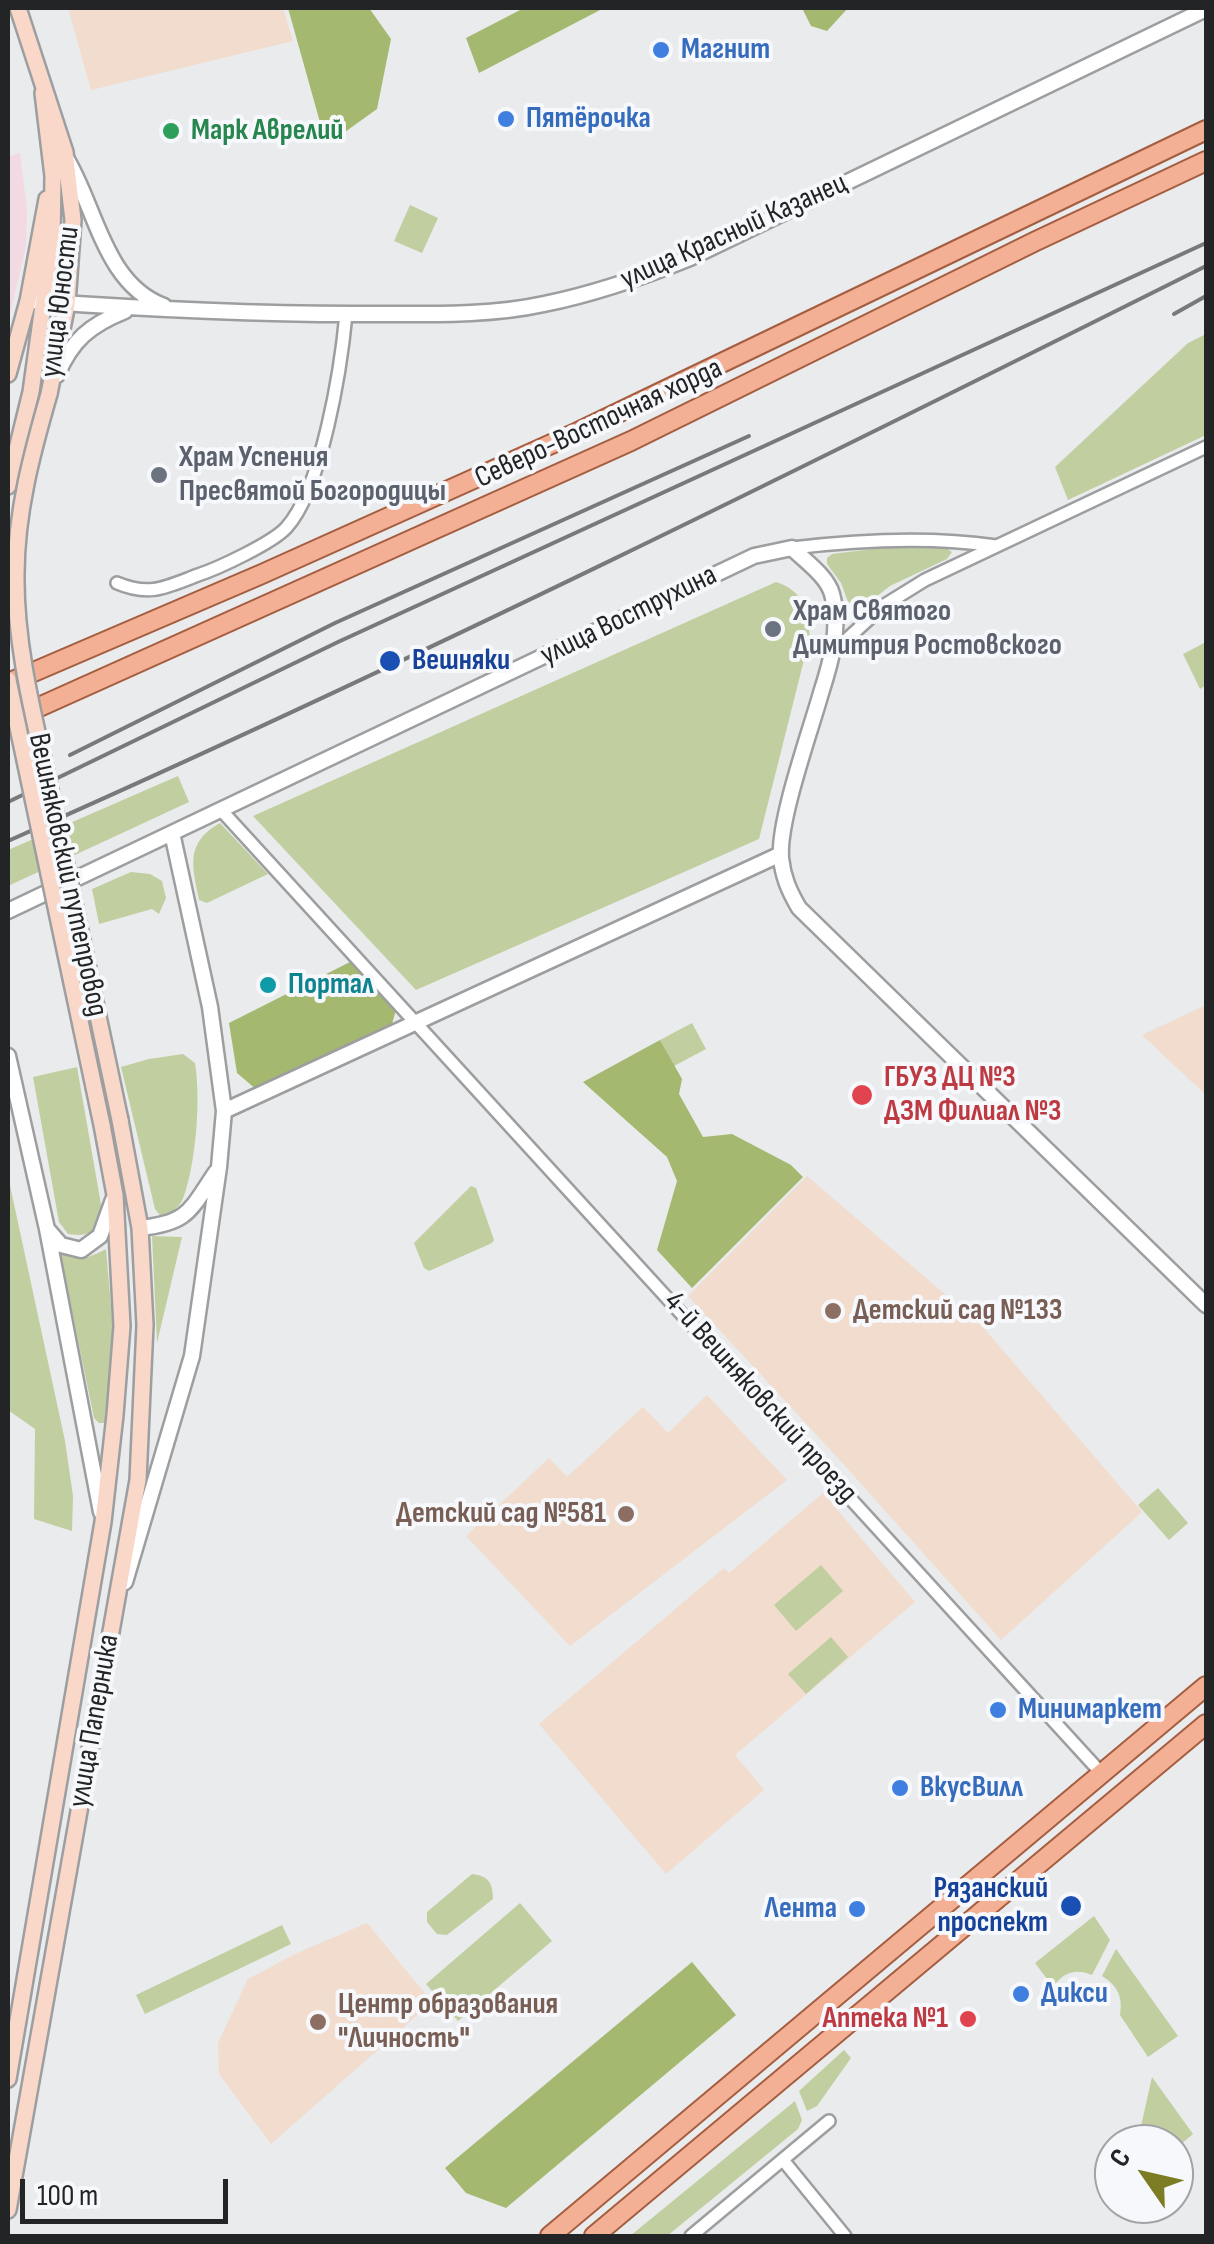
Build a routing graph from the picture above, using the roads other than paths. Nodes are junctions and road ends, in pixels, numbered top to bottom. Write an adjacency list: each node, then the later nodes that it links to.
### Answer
1 (18, 8): 3 (main road, улица Юности)
2 (1206, 9): 13 (street, улица Красный Казанец)
3 (43, 93): 5 (main road, улица Юности); 7 (main road, улица Юности)
4 (1206, 130): 22 (main road, Северо-Восточная хорда)
5 (66, 157): 10 (main road, улица Юности); 12 (street)
6 (1206, 161): 23 (main road, Северо-Восточная хорда)
7 (53, 176): 8 (main road); 9 (main road, улица Юности)
8 (28, 301): 9 (street, улица Красный Казанец); 14 (main road)
9 (46, 302): 10 (street, улица Красный Казанец); 17 (main road, улица Юности)
10 (67, 304): 11 (street, улица Красный Казанец); 15 (main road, улица Юности)
11 (131, 308): 12 (street, улица Красный Казанец); 15 (street)
12 (179, 310): 13 (street, улица Красный Казанец)
13 (346, 314): 20 (street)
14 (8, 374)
15 (49, 394): 31 (main road, Вешняковский путепровод, bridge)
16 (1206, 447): 18 (street)
17 (8, 486)
18 (996, 546): 19 (street); 21 (street)
19 (792, 548): 21 (street); 24 (street, улица Вострухина)
20 (118, 583)
21 (834, 652): 26 (street)
22 (8, 682): 32 (main road, Вешняковский путепровод, bridge)
23 (8, 721)
24 (222, 811): 25 (street, улица Вострухина); 28 (street, 4-й Вешняковский проезд)
25 (172, 833): 27 (street, улица Вострухина); 30 (street)
26 (781, 854): 28 (street); 37 (street)
27 (8, 911)
28 (416, 1022): 30 (street); 42 (street, 4-й Вешняковский проезд)
29 (8, 1056): 36 (street)
30 (224, 1112): 33 (street)
31 (120, 1120): 35 (main road, улица Паперника)
32 (102, 1125): 34 (main road, улица Паперника)
33 (219, 1167): 35 (street); 39 (street)
34 (115, 1194): 36 (street); 38 (main road, улица Паперника)
35 (140, 1228): 39 (main road, улица Паперника)
36 (47, 1229): 38 (street)
37 (1206, 1304)
38 (104, 1522): 43 (main road, улица Паперника)
39 (114, 1621): 46 (main road, улица Паперника)
40 (1206, 1686): 42 (main road)
41 (1206, 1724): 49 (main road)
42 (1103, 1775): 48 (main road)
43 (8, 2078)
44 (829, 2122): 45 (street)
45 (783, 2160): 47 (street); 50 (street)
46 (8, 2210)
47 (697, 2233)
48 (550, 2236)
49 (594, 2236)
50 (845, 2236)

